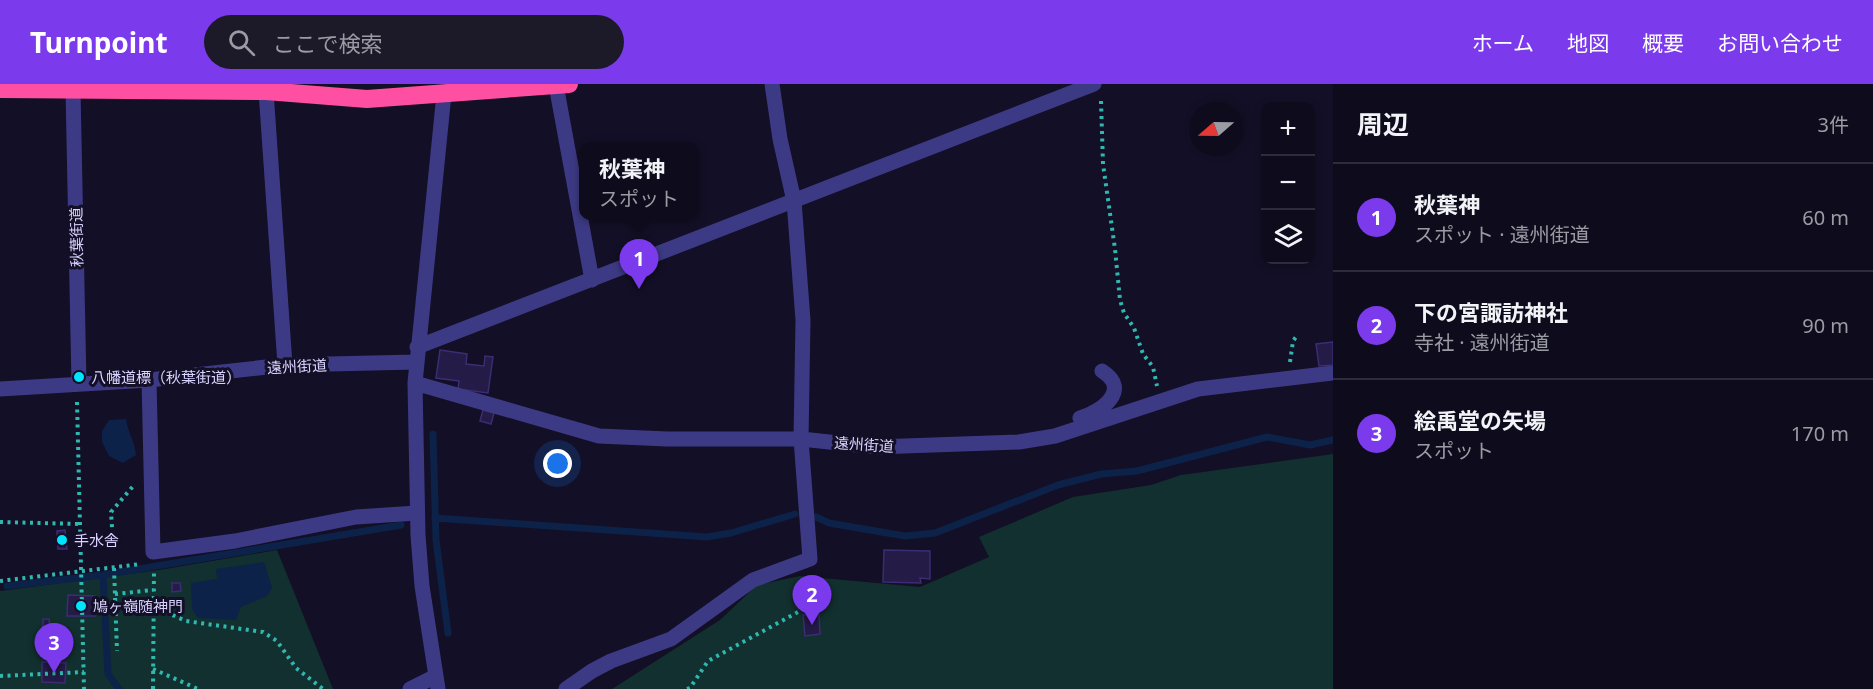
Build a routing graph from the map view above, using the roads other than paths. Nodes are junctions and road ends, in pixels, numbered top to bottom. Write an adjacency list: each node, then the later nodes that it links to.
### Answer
1 (569, 84): 3 (highway)
2 (772, 84): 9 (street)
3 (556, 85): 8 (highway); 10 (street)
4 (74, 87): 5 (highway); 6 (highway); 19 (street, 秋葉街道)
5 (0, 89)
6 (277, 89): 8 (highway); 14 (street)
7 (1097, 90): 9 (street, 遠州街道)
8 (444, 94): 13 (street)
9 (794, 201): 12 (street, 遠州街道); 21 (street)
10 (579, 210)
11 (581, 220): 12 (street)
12 (592, 280): 13 (street, 遠州街道)
13 (417, 354): 14 (street, 遠州街道); 18 (street)
14 (285, 365): 17 (street, 遠州街道)
15 (1102, 371): 22 (street)
16 (1333, 373): 22 (street, 遠州街道)
17 (149, 380): 19 (street, 遠州街道); 23 (street)
18 (415, 383): 21 (street, 遠州街道); 23 (street)
19 (78, 384): 20 (street, 遠州街道)
20 (0, 389)
21 (801, 439): 22 (street, 遠州街道); 26 (street)
22 (1037, 439)
23 (417, 513): 24 (street)
24 (437, 682): 25 (street)
25 (410, 689)
26 (566, 689)

